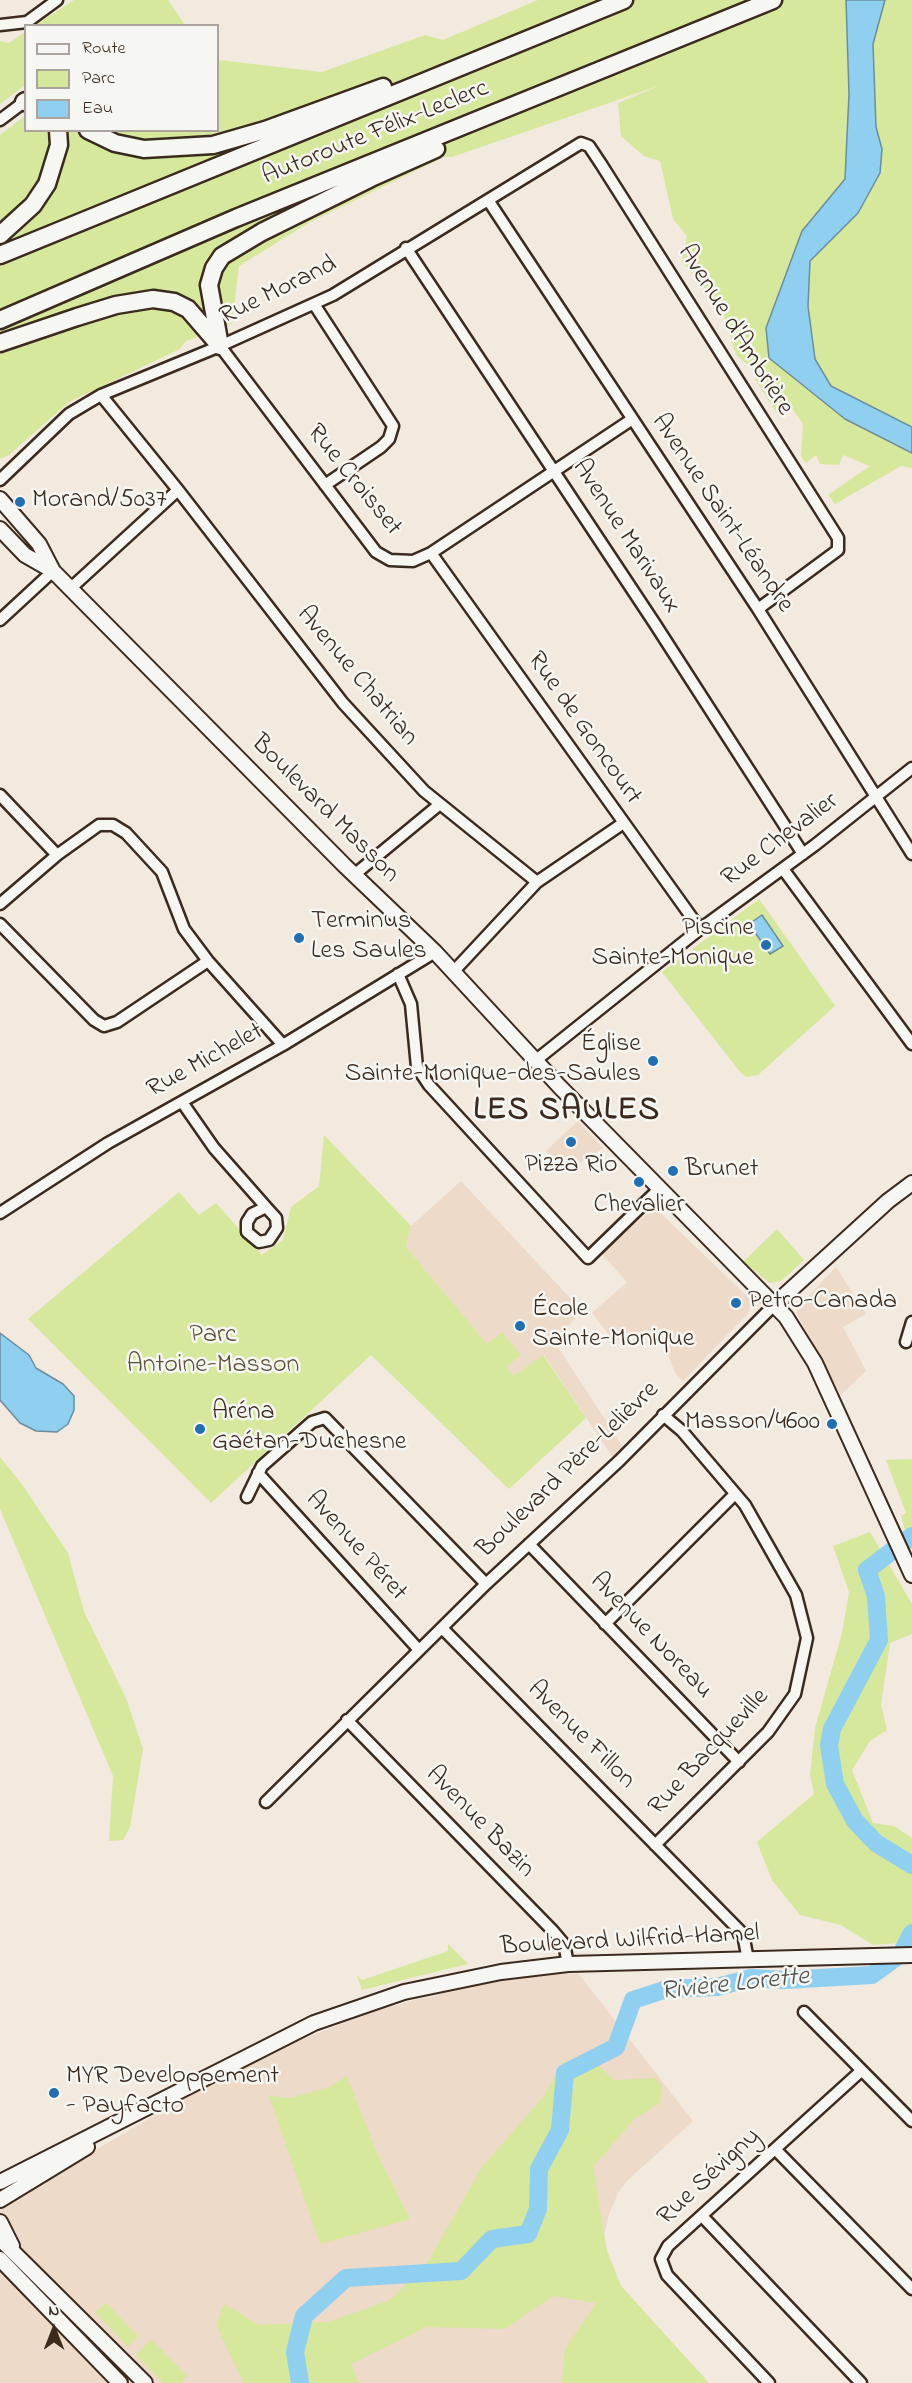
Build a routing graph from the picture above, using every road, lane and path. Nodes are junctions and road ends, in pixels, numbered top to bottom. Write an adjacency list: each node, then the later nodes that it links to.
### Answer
1 (57, 0): 5 (street)
2 (624, 0): 4 (highway, Autoroute Félix-Leclerc)
3 (773, 0): 6 (highway, Autoroute Félix-Leclerc)
4 (579, 19): 10 (highway); 15 (highway, Autoroute Félix-Leclerc)
5 (0, 25)
6 (630, 59): 17 (highway, Autoroute Félix-Leclerc); 19 (highway)
7 (24, 103): 8 (street)
8 (0, 120)
9 (58, 132): 13 (highway)
10 (92, 132)
11 (581, 143): 12 (street, Rue Morand); 31 (street, Avenue d'Ambrière)
12 (488, 200): 14 (street, Rue Morand); 21 (street, Avenue Saint-Léandre)
13 (0, 235)
14 (406, 248): 16 (street, Rue Morand); 22 (street, Avenue Marivaux)
15 (0, 255)
16 (314, 304): 19 (street, Rue Morand); 24 (street)
17 (0, 320)
18 (0, 343): 19 (highway)
19 (220, 346): 20 (street, Rue Morand); 24 (street, Rue Croisset)
20 (101, 395): 23 (street, Rue Morand); 25 (street, Avenue Chatrian)
21 (632, 420): 22 (street, Rue Croisset); 31 (street, Avenue Saint-Léandre)
22 (554, 469): 28 (street, Rue Croisset); 38 (street, Avenue Marivaux)
23 (0, 480)
24 (325, 485): 28 (street, Rue Croisset)
25 (178, 490): 30 (street); 36 (street, Avenue Chatrian)
26 (0, 499): 29 (main road, Boulevard Masson)
27 (0, 529): 29 (main road, Boulevard Masson)
28 (431, 553): 37 (street, Rue de Goncourt)
29 (54, 571): 30 (main road, Boulevard Masson); 32 (street)
30 (71, 588): 42 (main road, Boulevard Masson)
31 (758, 609): 35 (street, Avenue Saint-Léandre)
32 (0, 620)
33 (912, 768): 35 (street, Rue Chevalier)
34 (0, 795): 40 (street)
35 (876, 796): 38 (street, Rue Chevalier); 39 (street, Avenue Saint-Léandre)
36 (440, 804): 42 (street); 43 (street, Avenue Chatrian)
37 (622, 824): 43 (street); 46 (street, Rue de Goncourt)
38 (803, 854): 41 (street, Rue Chevalier)
39 (912, 854)
40 (57, 855): 44 (street); 48 (street)
41 (783, 869): 46 (street, Rue Chevalier); 51 (street)
42 (354, 875): 47 (main road, Boulevard Masson)
43 (537, 882): 49 (street)
44 (0, 904)
45 (0, 924): 48 (street)
46 (700, 929): 53 (street, Rue Chevalier)
47 (435, 952): 49 (main road, Boulevard Masson); 50 (street, Rue Michelet)
48 (208, 961): 52 (street)
49 (454, 971): 53 (main road, Boulevard Masson)
50 (398, 974): 52 (street, Rue Michelet); 56 (street)
51 (912, 1044)
52 (284, 1045): 54 (street, Rue Michelet)
53 (535, 1061): 56 (main road, Boulevard Masson)
54 (182, 1102): 57 (street); 58 (street, Rue Michelet)
55 (912, 1183): 59 (main road, Boulevard Père-Lelièvre)
56 (659, 1189): 59 (main road, Boulevard Masson)
57 (266, 1207)
58 (0, 1213)
59 (774, 1305): 62 (street, Boulevard Père-Lelièvre); 67 (main road, Boulevard Masson)
60 (912, 1322): 61 (street)
61 (906, 1342)
62 (663, 1415): 64 (street, Rue Bacqueville); 66 (street, Boulevard Père-Lelièvre)
63 (258, 1473): 65 (street); 68 (street); 71 (street, Avenue Péret)
64 (735, 1494): 69 (street); 73 (street, Rue Bacqueville)
65 (247, 1497)
66 (529, 1544): 68 (street, Boulevard Père-Lelièvre); 69 (street, Avenue Noreau)
67 (912, 1574)
68 (486, 1584): 70 (street, Boulevard Père-Lelièvre)
69 (605, 1624): 73 (street, Avenue Noreau)
70 (442, 1628): 71 (street, Boulevard Père-Lelièvre); 75 (street, Avenue Fillon)
71 (419, 1650): 72 (street, Boulevard Père-Lelièvre)
72 (347, 1720): 74 (street, Boulevard Père-Lelièvre); 78 (street, Avenue Bazin)
73 (739, 1762): 75 (street, Rue Bacqueville)
74 (266, 1802)
75 (655, 1845): 77 (street, Avenue Fillon)
76 (910, 1955): 77 (main road, Boulevard Wilfrid-Hamel)
77 (748, 1959): 78 (main road, Boulevard Wilfrid-Hamel)
78 (568, 1964): 81 (main road, Boulevard Wilfrid-Hamel)
79 (804, 2012): 80 (street)
80 (861, 2071): 82 (street); 83 (street, Rue Sévigny)
81 (128, 2118): 84 (main road, Boulevard Wilfrid-Hamel); 85 (main road, Boulevard Wilfrid-Hamel)
82 (912, 2121)
83 (775, 2149): 86 (street, Rue Sévigny); 91 (street)
84 (0, 2182)
85 (1, 2200)
86 (702, 2216): 94 (street, Rue Sévigny); 95 (street)
87 (0, 2222): 89 (main road)
88 (0, 2239): 89 (main road)
89 (16, 2253): 93 (main road)
90 (0, 2259): 92 (main road)
91 (912, 2289)
92 (120, 2383)
93 (145, 2383)
94 (769, 2383)
95 (861, 2383)

